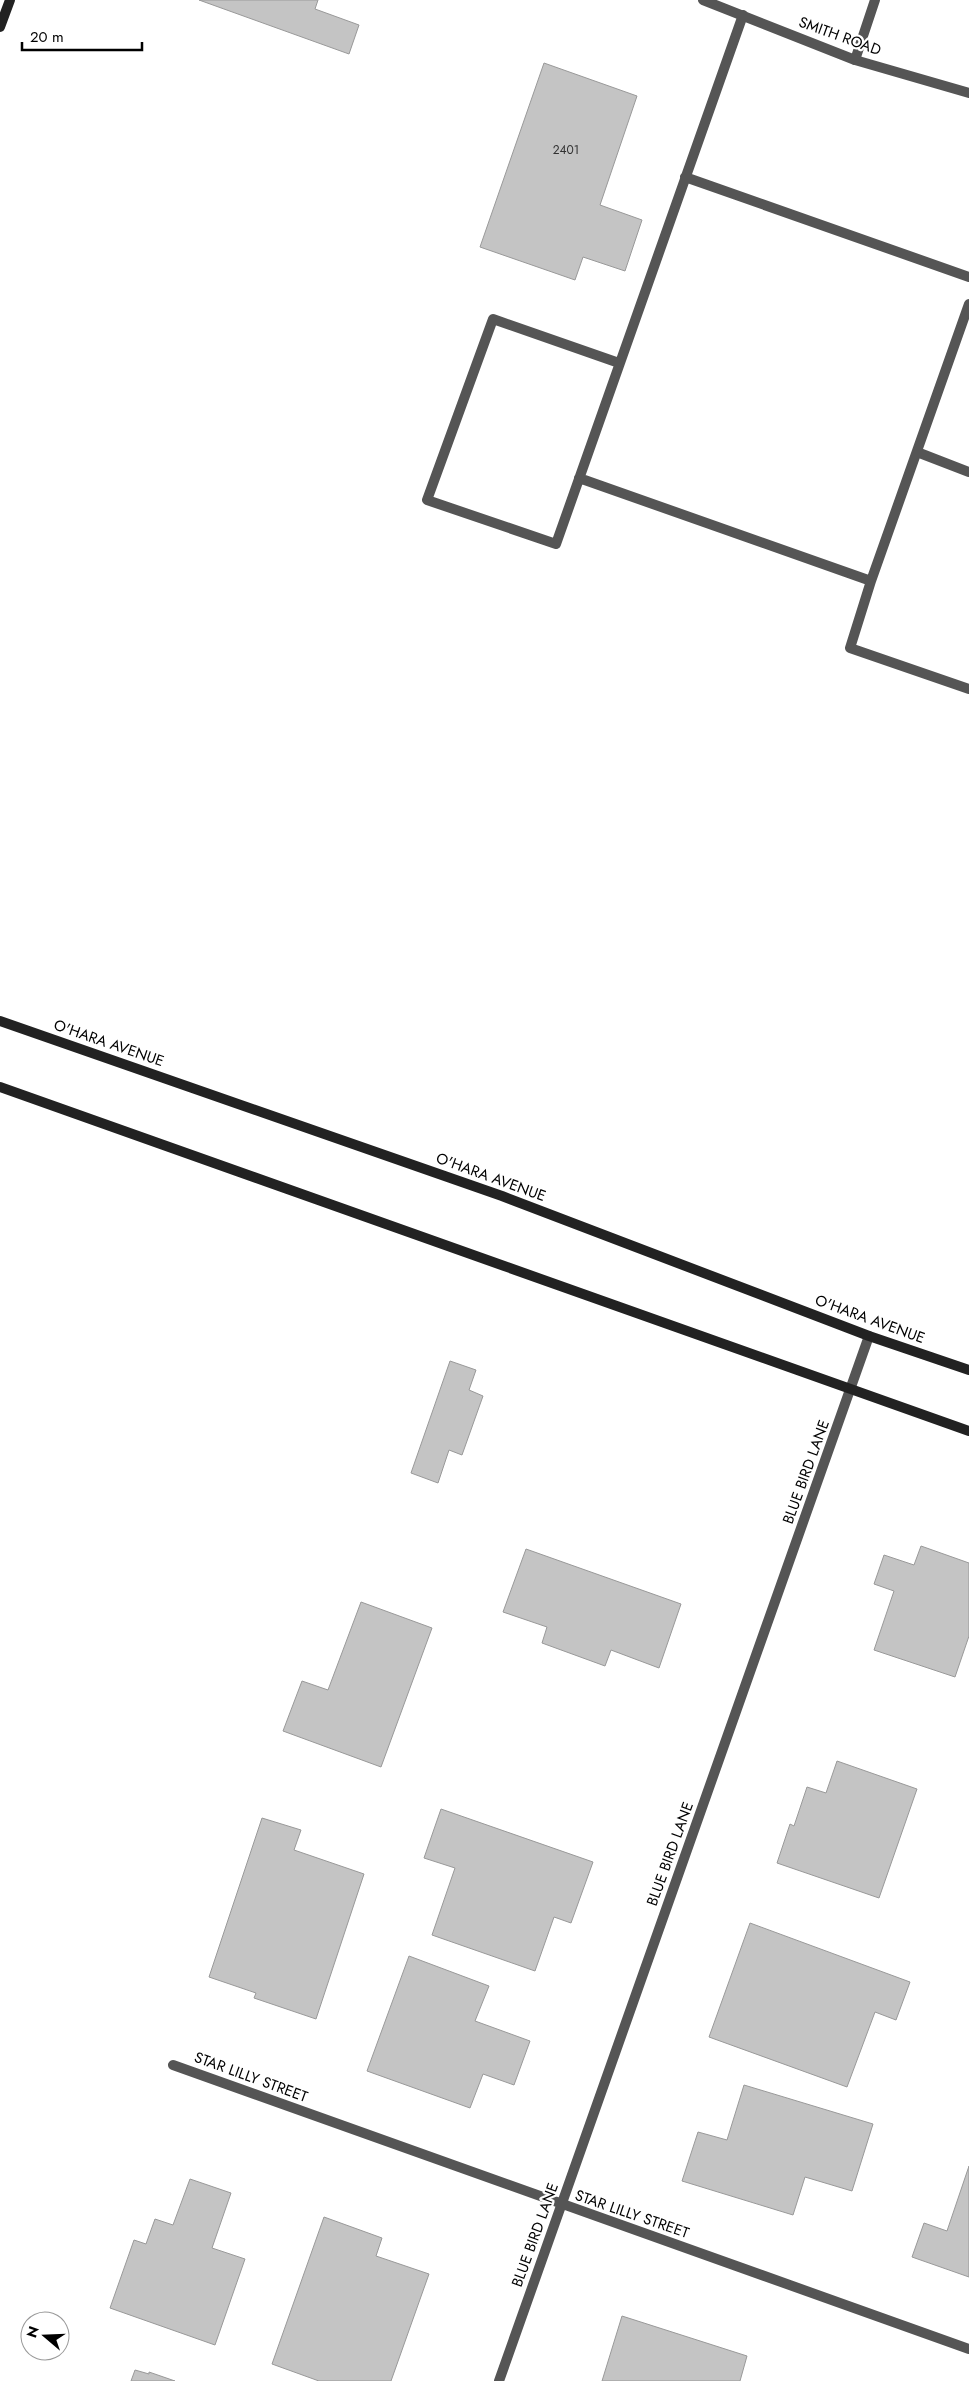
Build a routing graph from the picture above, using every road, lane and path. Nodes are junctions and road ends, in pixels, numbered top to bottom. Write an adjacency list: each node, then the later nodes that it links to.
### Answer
1 (10, 0): 5 (street)
2 (704, 0): 4 (street, SMITH ROAD)
3 (875, 0): 6 (street)
4 (744, 14): 6 (street, SMITH ROAD); 8 (street)
5 (0, 27)
6 (855, 60): 7 (street, SMITH ROAD)
7 (969, 92)
8 (685, 177): 9 (street); 11 (street)
9 (969, 277)
10 (969, 304): 12 (street)
11 (619, 363): 14 (street); 14 (street)
12 (917, 452): 13 (street); 15 (street)
13 (969, 472)
14 (579, 478): 15 (street)
15 (871, 580): 16 (street)
16 (969, 690)
17 (0, 1020): 19 (street, O'HARA AVENUE)
18 (0, 1087): 21 (street)
19 (869, 1336): 20 (street, O'HARA AVENUE); 21 (street, BLUE BIRD LANE)
20 (969, 1370)
21 (851, 1389): 22 (street); 24 (street, BLUE BIRD LANE)
22 (969, 1432)
23 (173, 2065): 24 (street, STAR LILLY STREET)
24 (561, 2205): 25 (street, STAR LILLY STREET); 26 (street, BLUE BIRD LANE)
25 (969, 2349)
26 (499, 2381)

